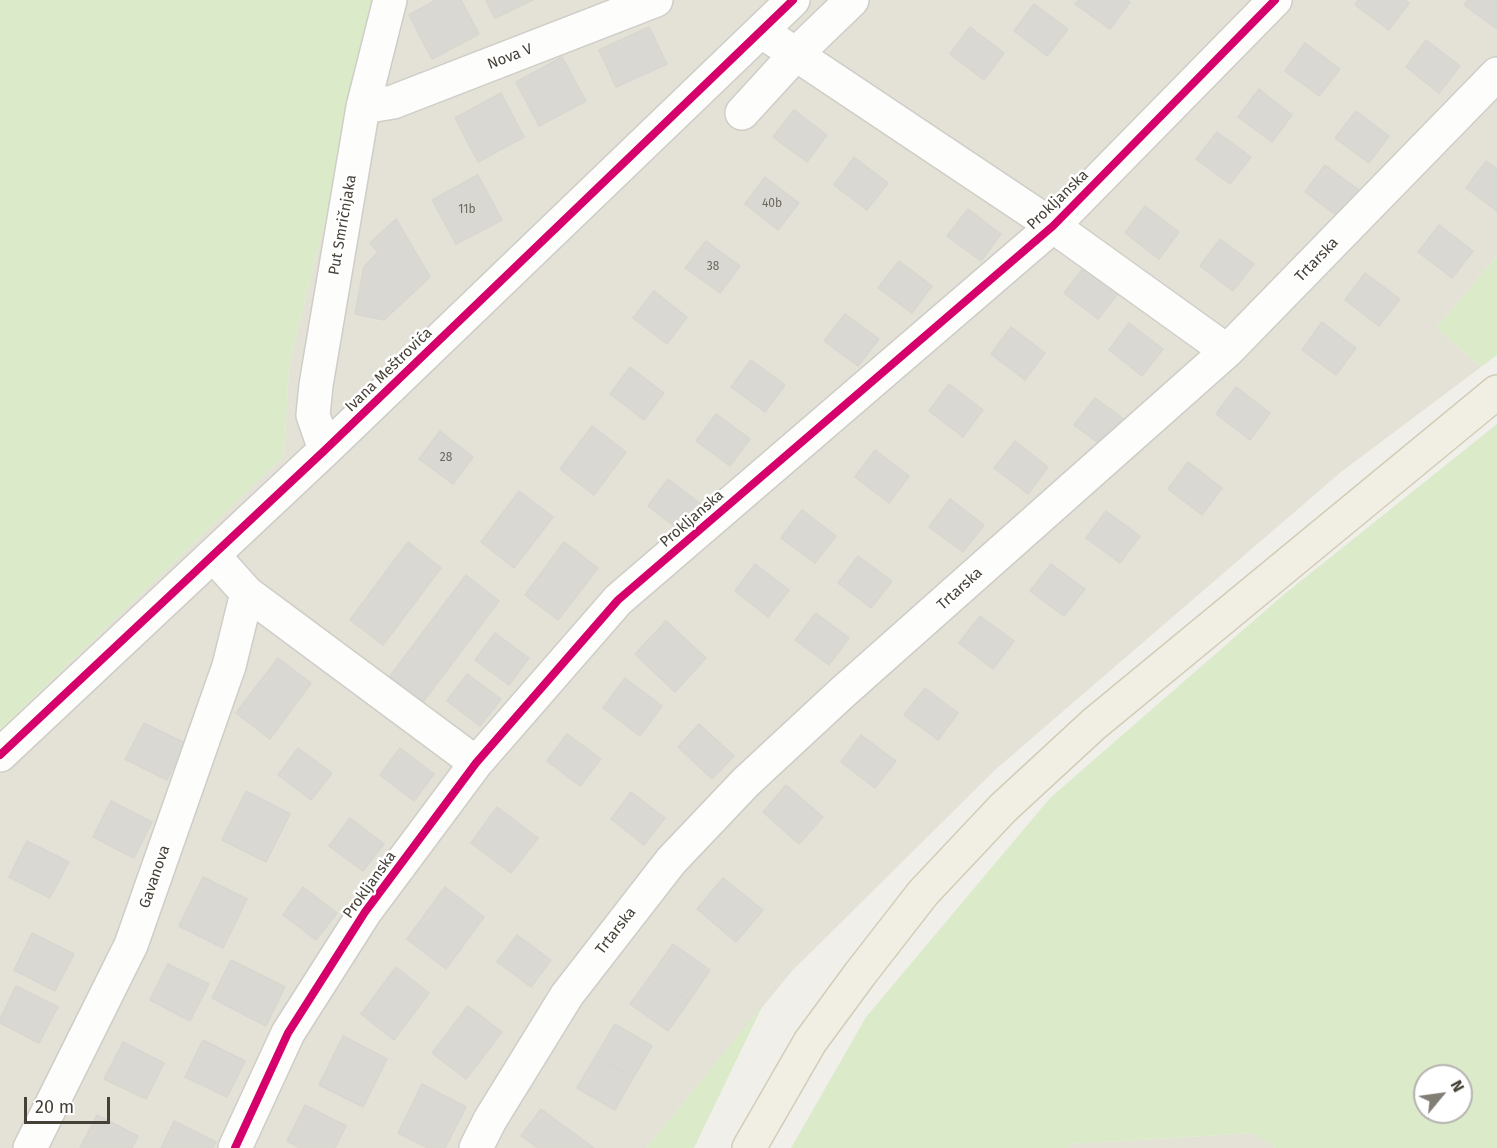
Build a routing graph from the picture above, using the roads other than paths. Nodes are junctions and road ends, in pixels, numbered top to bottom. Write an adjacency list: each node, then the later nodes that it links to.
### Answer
1 (390, 0): 9 (street, Put Smričnjaka)
2 (656, 0): 9 (street, Nova V)
3 (793, 0): 6 (street, Ivana Meštrovića)
4 (852, 0): 7 (street)
5 (1275, 0): 11 (street, Prokljanska)
6 (761, 31): 7 (street); 14 (street, Ivana Meštrovića)
7 (796, 54): 10 (street); 11 (street)
8 (1497, 74): 12 (street, Trtarska)
9 (363, 107): 14 (street, Put Smričnjaka)
10 (742, 113)
11 (1053, 226): 12 (street); 18 (street, Prokljanska)
12 (1227, 351): 21 (street, Trtarska)
13 (1497, 392): 22 (main road)
14 (325, 450): 15 (street, Ivana Meštrovića)
15 (213, 555): 16 (street); 17 (street, Ivana Meštrovića)
16 (247, 593): 18 (street); 19 (street, Gavanova)
17 (0, 755)
18 (476, 764): 20 (street, Prokljanska)
19 (30, 1148)
20 (235, 1148)
21 (476, 1148)
22 (749, 1148)

